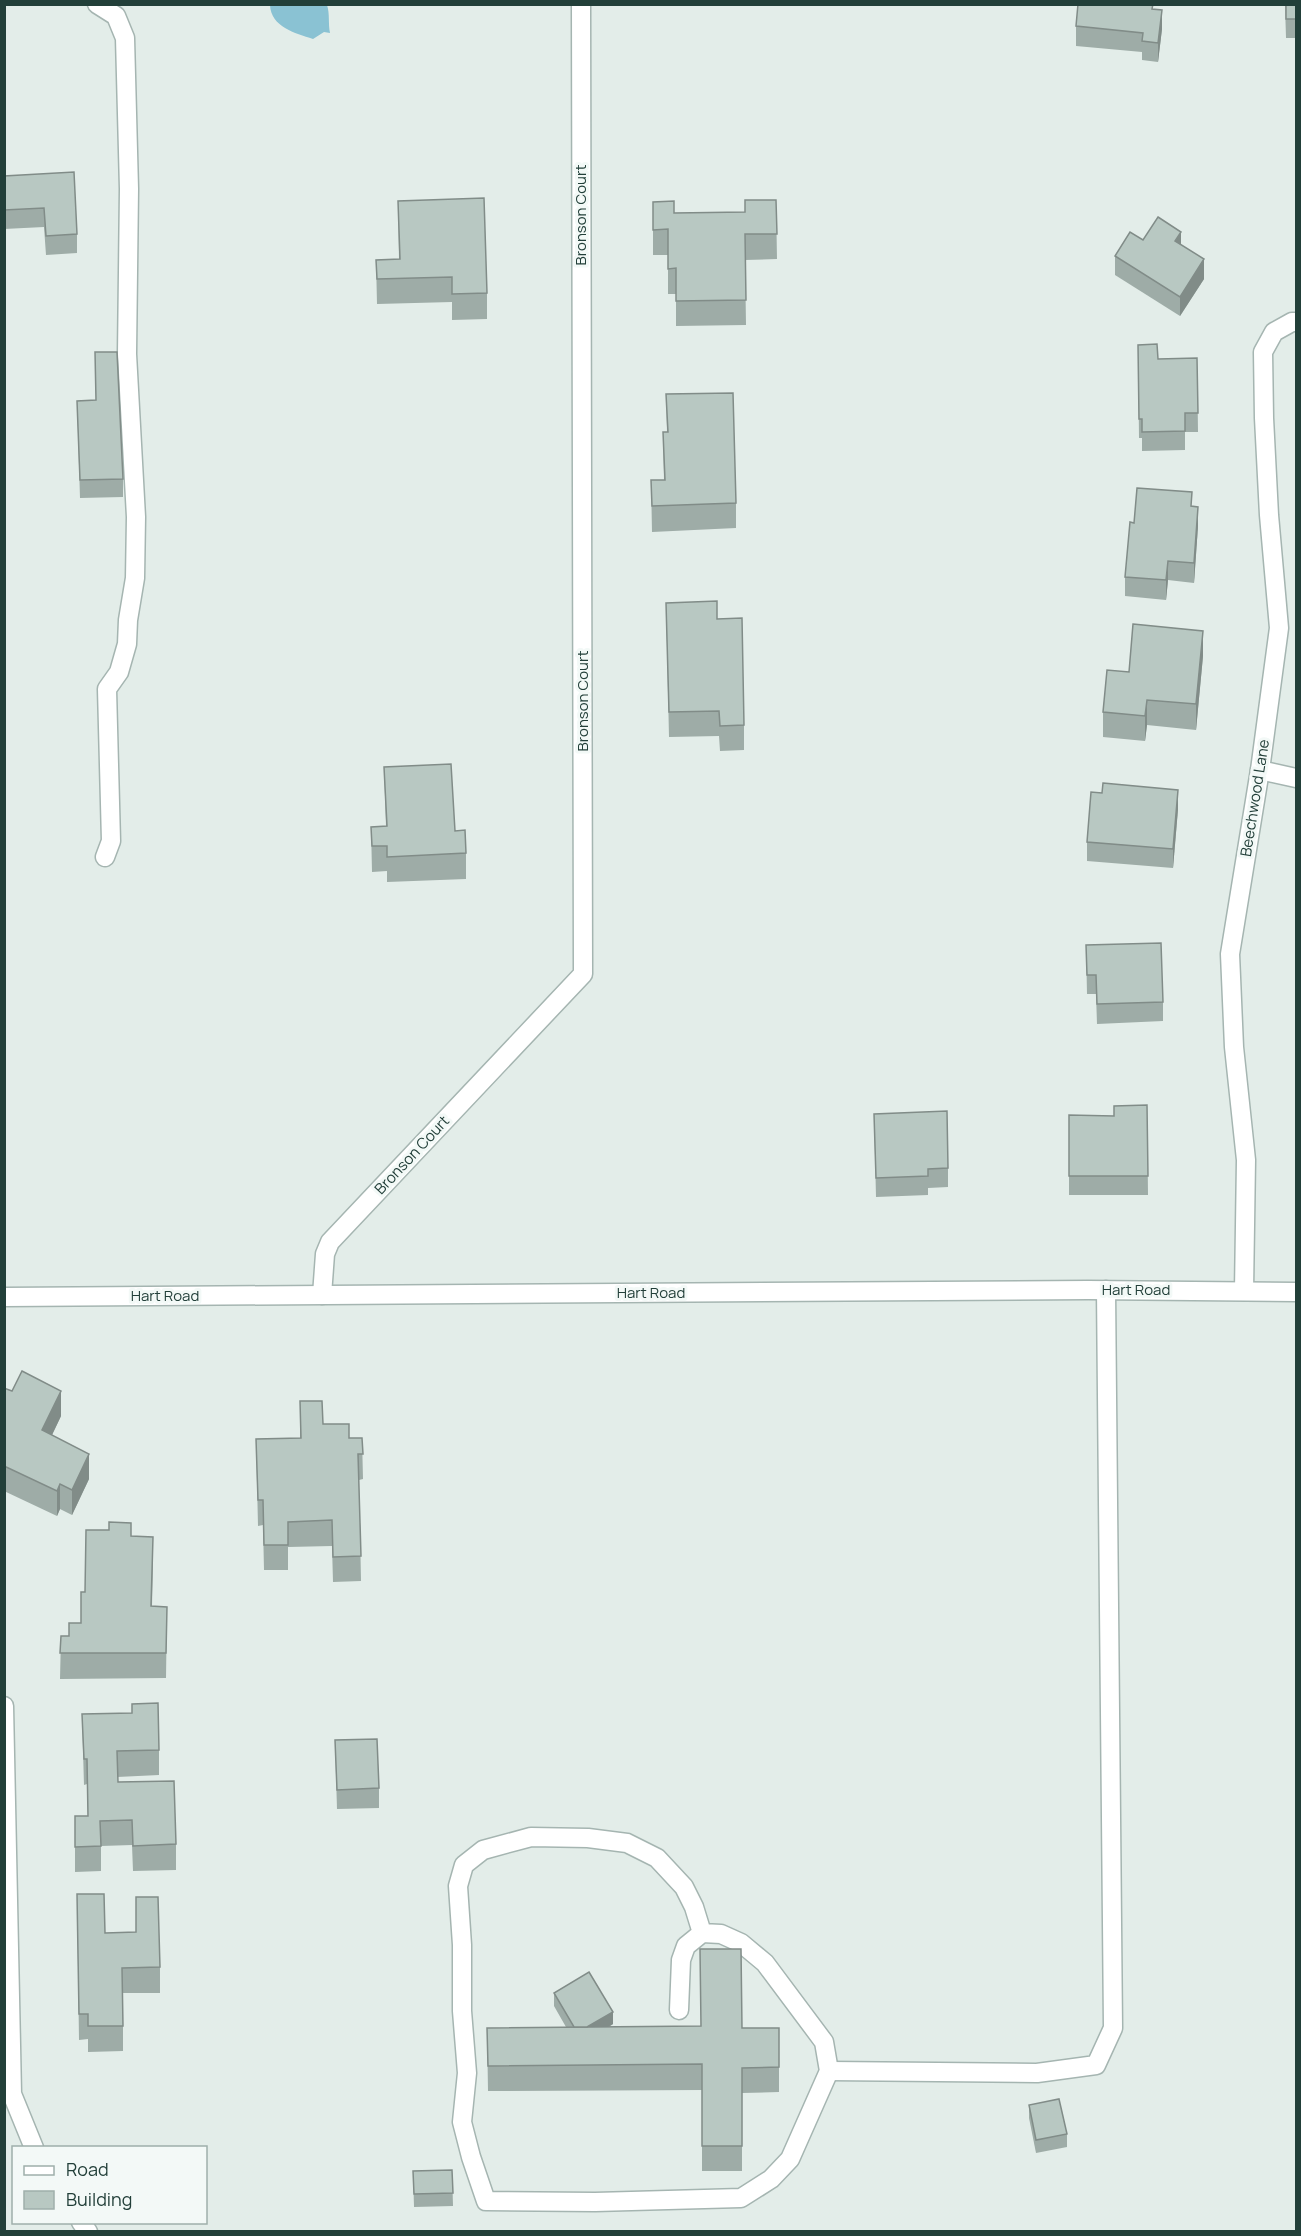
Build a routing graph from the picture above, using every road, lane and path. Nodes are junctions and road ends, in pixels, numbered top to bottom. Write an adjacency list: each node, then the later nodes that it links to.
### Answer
1 (97, 4): 6 (street)
2 (581, 4): 10 (street, Bronson Court)
3 (1296, 322): 4 (street, Beechwood Lane)
4 (1260, 770): 5 (street); 8 (street, Beechwood Lane)
5 (1296, 778)
6 (105, 857)
7 (1106, 1290): 8 (street, Hart Road); 10 (street, Hart Road); 15 (street)
8 (1244, 1291): 9 (street, Hart Road)
9 (1296, 1292)
10 (322, 1295): 11 (street, Hart Road)
11 (4, 1297)
12 (4, 1706): 16 (street)
13 (702, 1933): 14 (street); 15 (street); 15 (street)
14 (679, 2010)
15 (829, 2071)
16 (33, 2146)

